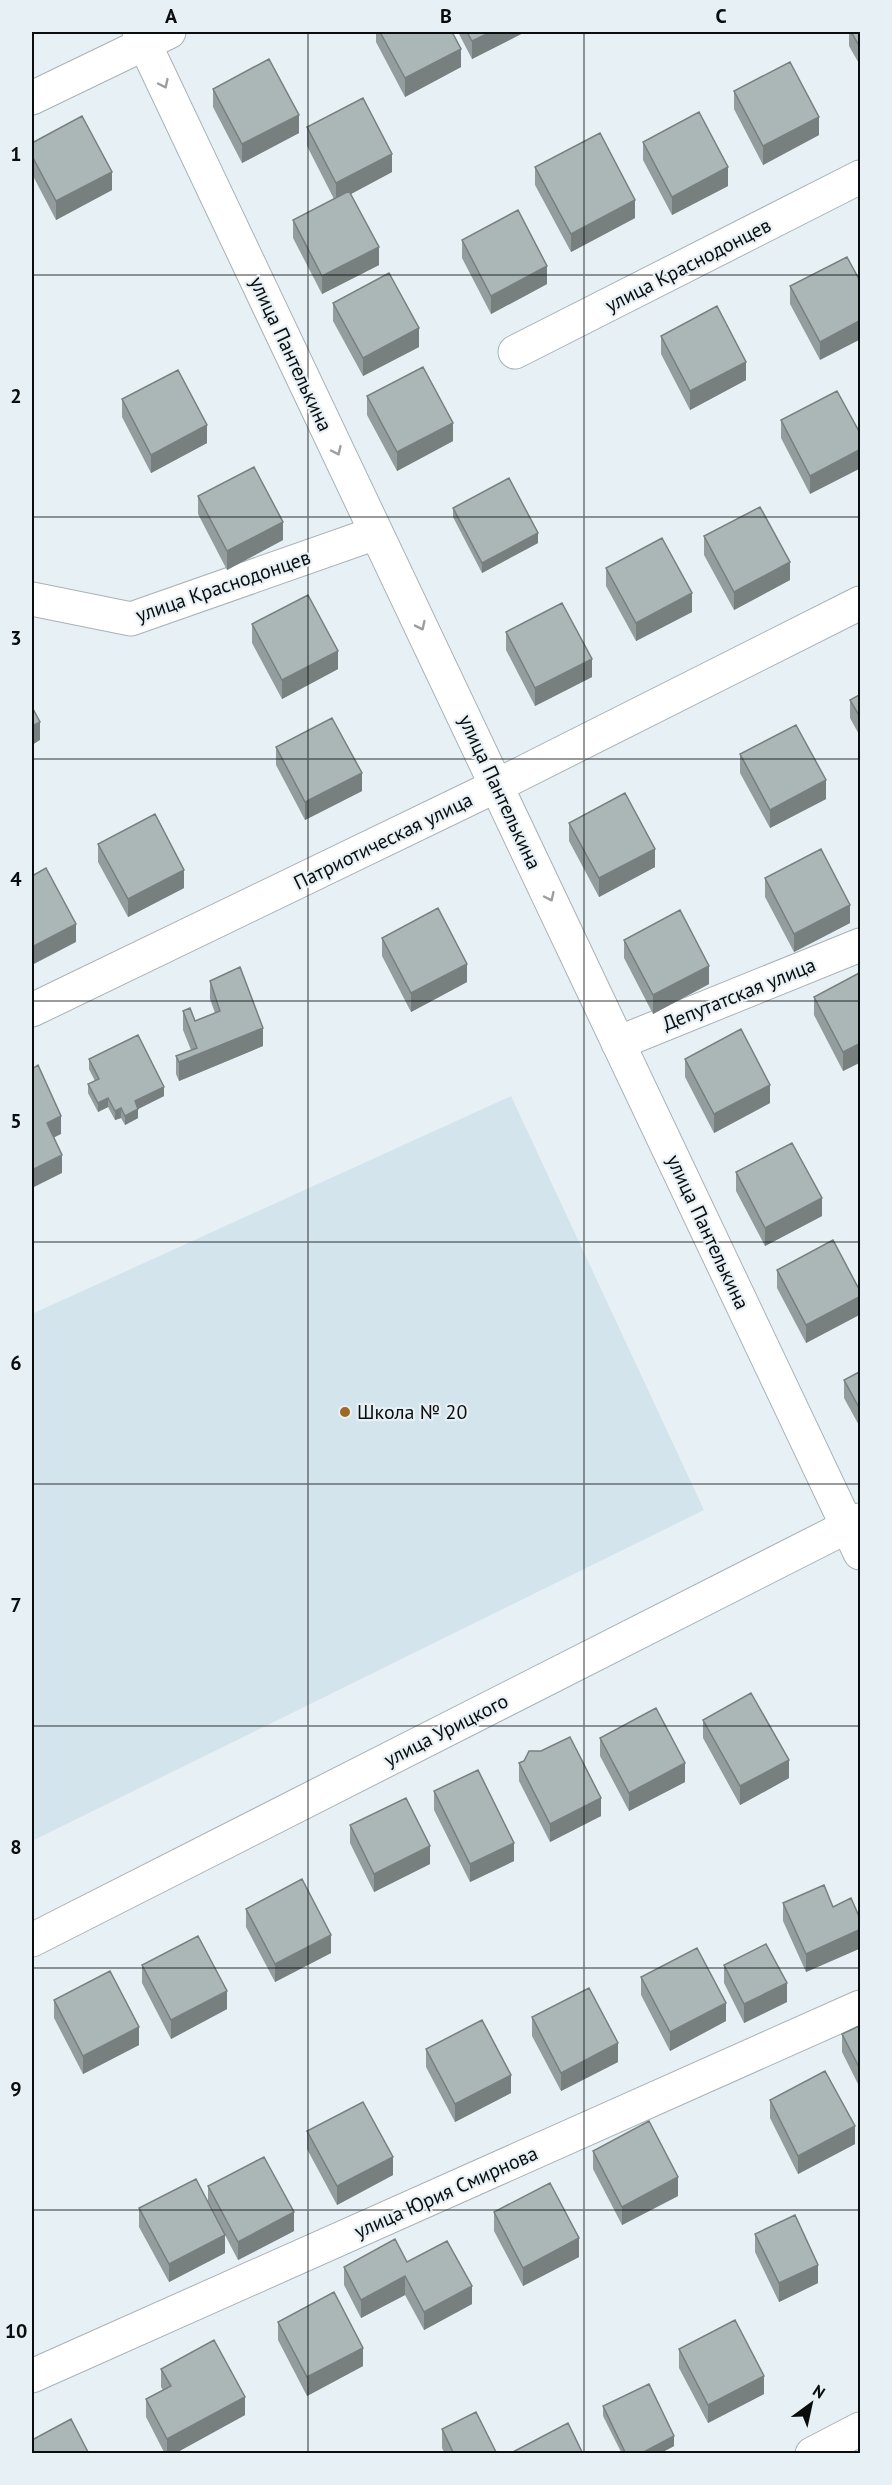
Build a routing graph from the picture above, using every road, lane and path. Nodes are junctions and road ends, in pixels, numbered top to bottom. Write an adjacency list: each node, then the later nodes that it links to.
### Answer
1 (151, 35): 2 (street); 5 (street, улица Пантелькина, one-way to 5)
2 (32, 98)
3 (861, 177): 4 (street, улица Краснодонцев)
4 (515, 352)
5 (376, 533): 6 (street, улица Краснодонцев); 8 (street, улица Пантелькина, one-way to 8)
6 (32, 599)
7 (861, 603): 8 (street, Патриотическая улица)
8 (498, 785): 10 (street, Патриотическая улица); 11 (street, улица Пантелькина, one-way to 11)
9 (861, 945): 11 (street, Депутатская улица)
10 (32, 1010)
11 (618, 1042): 12 (street, улица Пантелькина)
12 (856, 1533): 13 (street, улица Урицкого)
13 (32, 1940)
14 (861, 2007): 15 (street, улица Юрия Смирнова)
15 (32, 2376)
16 (861, 2429): 17 (street)
17 (812, 2454)

